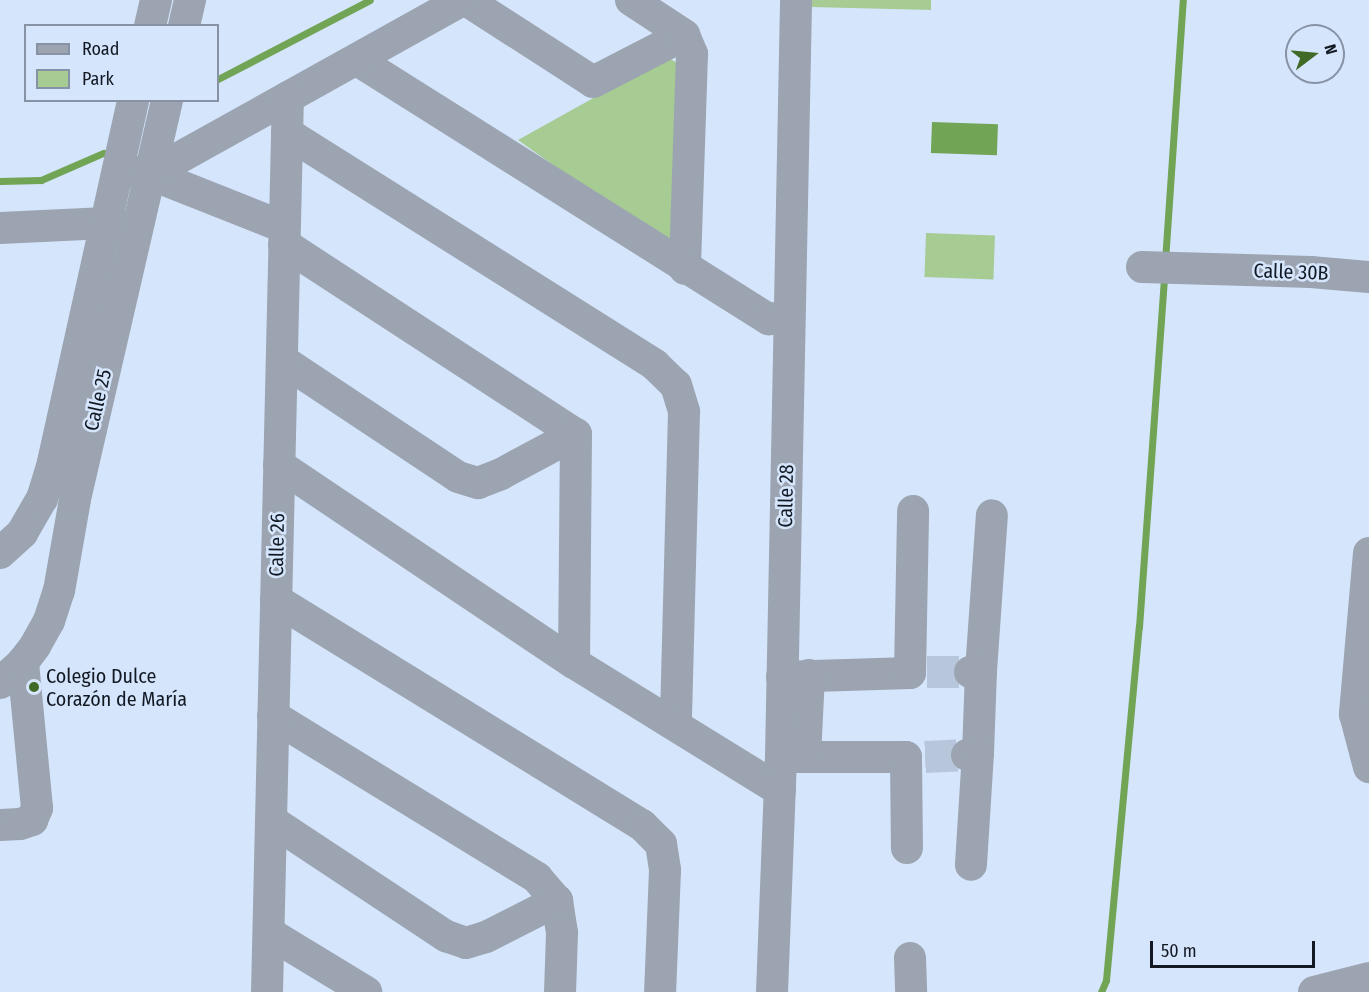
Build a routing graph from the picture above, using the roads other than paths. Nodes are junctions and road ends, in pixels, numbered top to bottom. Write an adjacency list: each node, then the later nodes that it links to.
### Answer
1 (156, 0): 7 (street)
2 (190, 0): 8 (street)
3 (462, 0): 10 (street)
4 (466, 0): 9 (street)
5 (631, 0): 9 (street)
6 (796, 0): 24 (street, Calle 28)
7 (150, 24)
8 (184, 24)
9 (684, 35): 22 (street)
10 (357, 60): 11 (street); 22 (street)
11 (288, 97): 14 (street, Calle 26); 16 (street)
12 (133, 102): 15 (street, Calle 25)
13 (167, 102): 16 (street, Calle 25)
14 (287, 133): 20 (street, Calle 26); 38 (street)
15 (117, 169): 16 (street); 17 (street, Calle 25)
16 (150, 174): 19 (street, Calle 25); 20 (street)
17 (106, 223): 18 (street); 19 (street); 30 (street, Calle 25)
18 (0, 228)
19 (137, 230): 33 (street, Calle 25)
20 (284, 236): 25 (street, Calle 26); 26 (street)
21 (1142, 267): 23 (street, Calle 30B)
22 (686, 269): 24 (street)
23 (1369, 277)
24 (789, 316): 35 (street, Calle 28)
25 (282, 360): 26 (street); 27 (street, Calle 26)
26 (576, 434): 34 (street)
27 (279, 465): 32 (street, Calle 26); 34 (street)
28 (913, 511): 35 (street)
29 (992, 515): 45 (street)
30 (0, 553)
31 (1369, 553): 40 (street)
32 (276, 600): 37 (street, Calle 26); 53 (street)
33 (23, 662): 36 (street, Calle 25); 43 (street)
34 (574, 663): 38 (street)
35 (796, 676): 39 (street, Calle 28)
36 (0, 683)
37 (273, 716): 42 (street, Calle 26); 46 (street)
38 (676, 724): 41 (street)
39 (793, 757): 41 (street, Calle 28); 44 (street)
40 (1369, 767)
41 (780, 790): 54 (street, Calle 28)
42 (272, 821): 46 (street); 47 (street, Calle 26)
43 (0, 825)
44 (907, 848)
45 (971, 865)
46 (557, 901): 52 (street)
47 (269, 933): 50 (street, Calle 26); 51 (street)
48 (910, 958): 55 (street)
49 (1369, 978): 56 (street)
50 (267, 992)
51 (366, 992)
52 (560, 992)
53 (660, 992)
54 (772, 992)
55 (911, 992)
56 (1314, 992)

